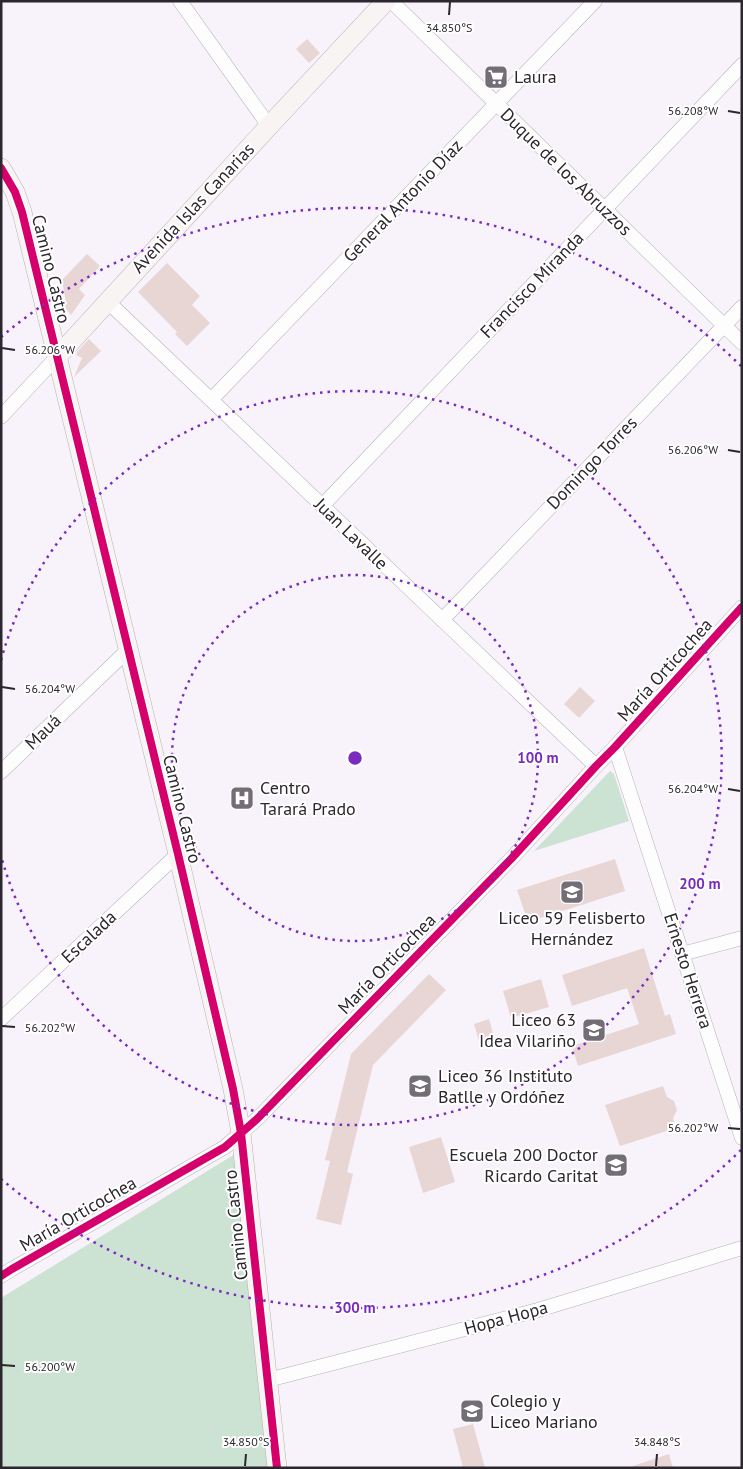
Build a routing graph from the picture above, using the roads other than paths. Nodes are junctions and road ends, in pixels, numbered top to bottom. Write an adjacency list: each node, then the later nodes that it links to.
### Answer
1 (180, 1): 7 (street)
2 (386, 1): 7 (street, Avenida Islas Canarias)
3 (390, 1): 6 (street, Duque de los Abruzzos)
4 (595, 1): 6 (street, General Antonio Díaz)
5 (742, 65): 9 (street, Francisco Miranda)
6 (496, 104): 9 (street, Duque de los Abruzzos); 15 (street, General Antonio Díaz)
7 (269, 126): 10 (street, Avenida Islas Canarias)
8 (1, 168): 14 (street, Camino Castro)
9 (604, 209): 12 (street, Duque de los Abruzzos); 17 (street, Francisco Miranda)
10 (107, 301): 14 (street, Avenida Islas Canarias); 15 (street, Juan Lavalle)
11 (742, 307): 12 (street, Domingo Torres)
12 (724, 325): 13 (street, Duque de los Abruzzos); 19 (street, Domingo Torres)
13 (742, 343)
14 (57, 357): 16 (street, Avenida Islas Canarias); 20 (street, Camino Castro)
15 (211, 400): 17 (street, Juan Lavalle)
16 (1, 417)
17 (322, 506): 19 (street, Juan Lavalle)
18 (742, 607): 21 (street, María Orticochea)
19 (442, 620): 22 (street, Juan Lavalle)
20 (127, 651): 23 (street, Mauá); 24 (street, Camino Castro)
21 (615, 748): 22 (street, María Orticochea); 26 (street, Ernesto Herrera)
22 (596, 766): 28 (street, María Orticochea)
23 (1, 772)
24 (178, 854): 27 (street, Escalada); 28 (street, Camino Castro)
25 (742, 938): 26 (street)
26 (682, 954): 29 (street, Ernesto Herrera)
27 (1, 1020)
28 (241, 1133): 31 (street, María Orticochea); 32 (street, Camino Castro)
29 (742, 1138)
30 (742, 1248): 32 (street, Hopa Hopa)
31 (1, 1276)
32 (268, 1380): 33 (street, Camino Castro)
33 (277, 1468)

